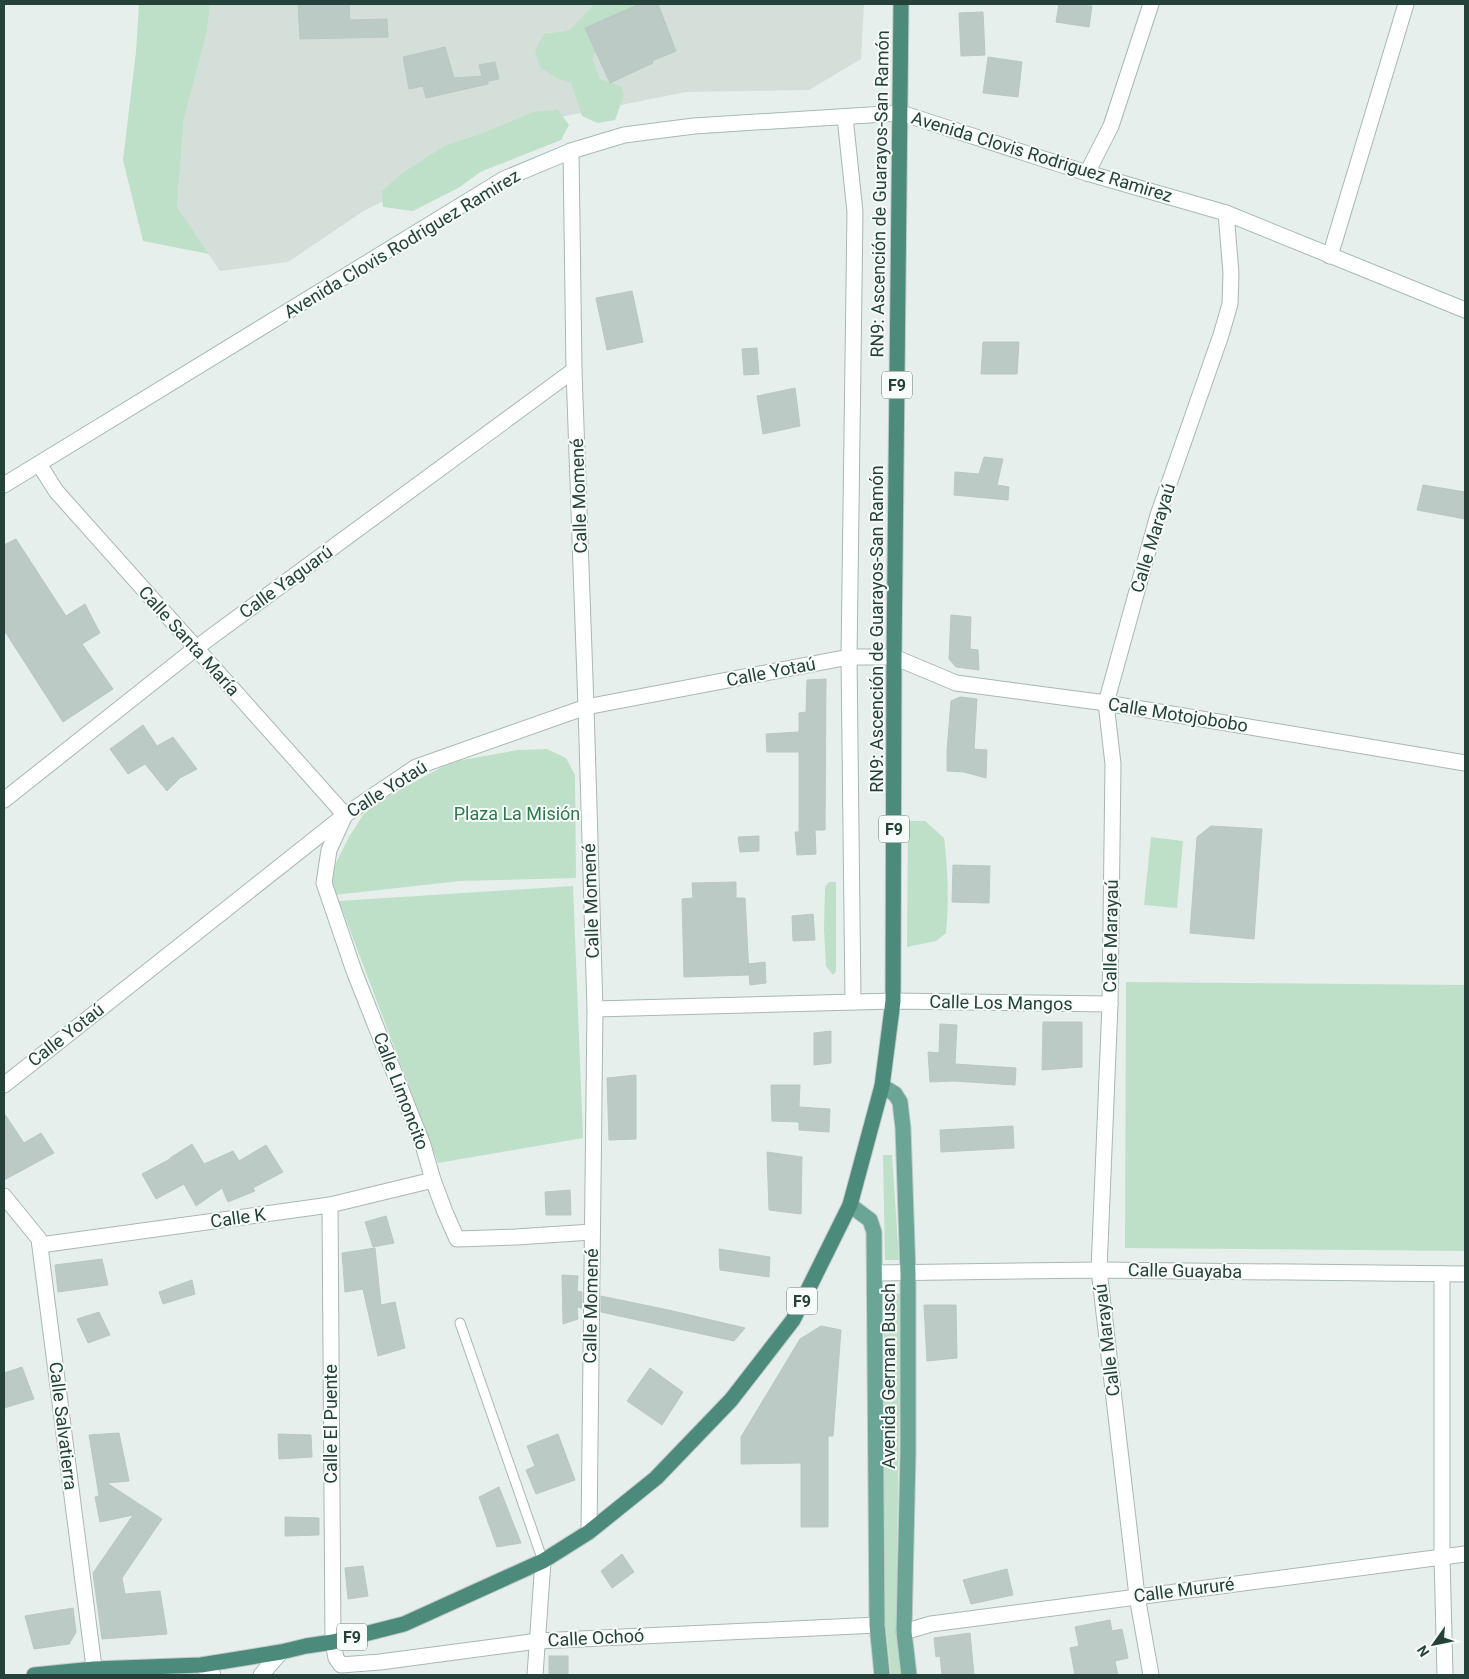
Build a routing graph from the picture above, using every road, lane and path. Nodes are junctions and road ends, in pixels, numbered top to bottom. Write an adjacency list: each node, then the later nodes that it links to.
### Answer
1 (901, 4): 4 (highway, RN9: Ascención de Guarayos-San Ramón / F9)
2 (1152, 4): 7 (street)
3 (1406, 4): 9 (street)
4 (901, 113): 5 (street, Avenida Clovis Rodriguez Ramirez); 7 (street, Avenida Clovis Rodriguez Ramirez); 16 (highway, RN9: Ascención de Guarayos-San Ramón / F9)
5 (845, 117): 6 (street, Avenida Clovis Rodriguez Ramirez); 15 (street)
6 (571, 151): 11 (street, Calle Momené); 12 (street, Avenida Clovis Rodriguez Ramirez)
7 (1087, 173): 8 (street, Avenida Clovis Rodriguez Ramirez)
8 (1226, 213): 9 (street, Avenida Clovis Rodriguez Ramirez); 17 (street, Calle Marayaú)
9 (1330, 256): 10 (street, Avenida Clovis Rodriguez Ramirez)
10 (1465, 310)
11 (574, 370): 14 (street, Calle Yaguarú); 18 (street, Calle Momené)
12 (39, 464): 13 (street, Avenida Clovis Rodriguez Ramirez); 14 (street, Calle Santa María)
13 (4, 485)
14 (196, 648): 20 (street, Calle Yaguarú); 21 (street, Calle Santa María)
15 (849, 657): 16 (street, Calle Yotaú); 18 (street, Calle Yotaú); 23 (street)
16 (894, 657): 17 (street, Calle Motojobobo); 22 (highway, RN9: Ascención de Guarayos-San Ramón / F9)
17 (1106, 703): 19 (street, Calle Motojobobo); 24 (street, Calle Marayaú)
18 (586, 707): 21 (street, Calle Yotaú); 25 (street, Calle Momené)
19 (1465, 763)
20 (4, 800)
21 (345, 815): 26 (street, Calle Yotaú); 28 (street, Calle Limoncito)
22 (893, 1001): 23 (street, Calle Los Mangos); 24 (street, Calle Los Mangos); 27 (highway, RN9: Ascención de Guarayos-San Ramón / F9)
23 (854, 1002): 25 (street, Calle Los Mangos)
24 (1110, 1004): 34 (street, Calle Marayaú)
25 (595, 1009): 32 (street, Calle Momené)
26 (4, 1085)
27 (882, 1086): 31 (highway, RN9: Ascención de Guarayos-San Ramón / F9); 36 (main road, Avenida German Busch)
28 (433, 1180): 30 (street, Calle K); 32 (street, Calle Limoncito)
29 (4, 1196): 33 (street, Calle Salvatierra)
30 (330, 1205): 33 (street, Calle K); 48 (street, Calle El Puente)
31 (850, 1205): 35 (main road, Avenida German Busch); 40 (highway, RN9: Ascención de Guarayos-San Ramón / F9)
32 (592, 1232): 40 (street, Calle Momené)
33 (40, 1245): 51 (street, Calle Salvatierra)
34 (1099, 1270): 36 (street, Calle Guayaba); 37 (street, Calle Guayaba); 44 (street, Calle Marayaú)
35 (876, 1273): 36 (street, Calle Guayaba); 45 (main road, Avenida German Busch)
36 (908, 1273): 46 (main road, Avenida German Busch)
37 (1442, 1274): 38 (street, Calle Guayaba); 42 (street)
38 (1465, 1274)
39 (460, 1323): 43 (lane)
40 (589, 1532): 43 (highway, RN9: Ascención de Guarayos-San Ramón / F9)
41 (1465, 1554): 42 (street, Calle Mururé)
42 (1442, 1557): 44 (street, Calle Mururé); 59 (street)
43 (543, 1561): 47 (street); 48 (highway, RN9: Ascención de Guarayos-San Ramón / F9)
44 (1137, 1596): 46 (street, Calle Mururé); 58 (street, Calle Marayaú)
45 (877, 1625): 47 (street, Calle Ochoó); 56 (main road, Avenida German Busch)
46 (904, 1632): 57 (main road, Avenida German Busch)
47 (538, 1641): 48 (street, Calle Ochoó); 55 (street)
48 (333, 1642): 49 (highway, RN9: Ascención de Guarayos-San Ramón / F9)
49 (281, 1652): 50 (highway, RN9: Ascención de Guarayos-San Ramón / F9); 54 (street)
50 (201, 1665): 51 (highway, RN9: Ascención de Guarayos-San Ramón / F9); 53 (street)
51 (94, 1672): 52 (highway, RN9: Ascención de Guarayos-San Ramón / F9)
52 (34, 1675)
53 (213, 1675)
54 (261, 1675)
55 (535, 1675)
56 (882, 1675)
57 (909, 1675)
58 (1151, 1675)
59 (1445, 1675)

